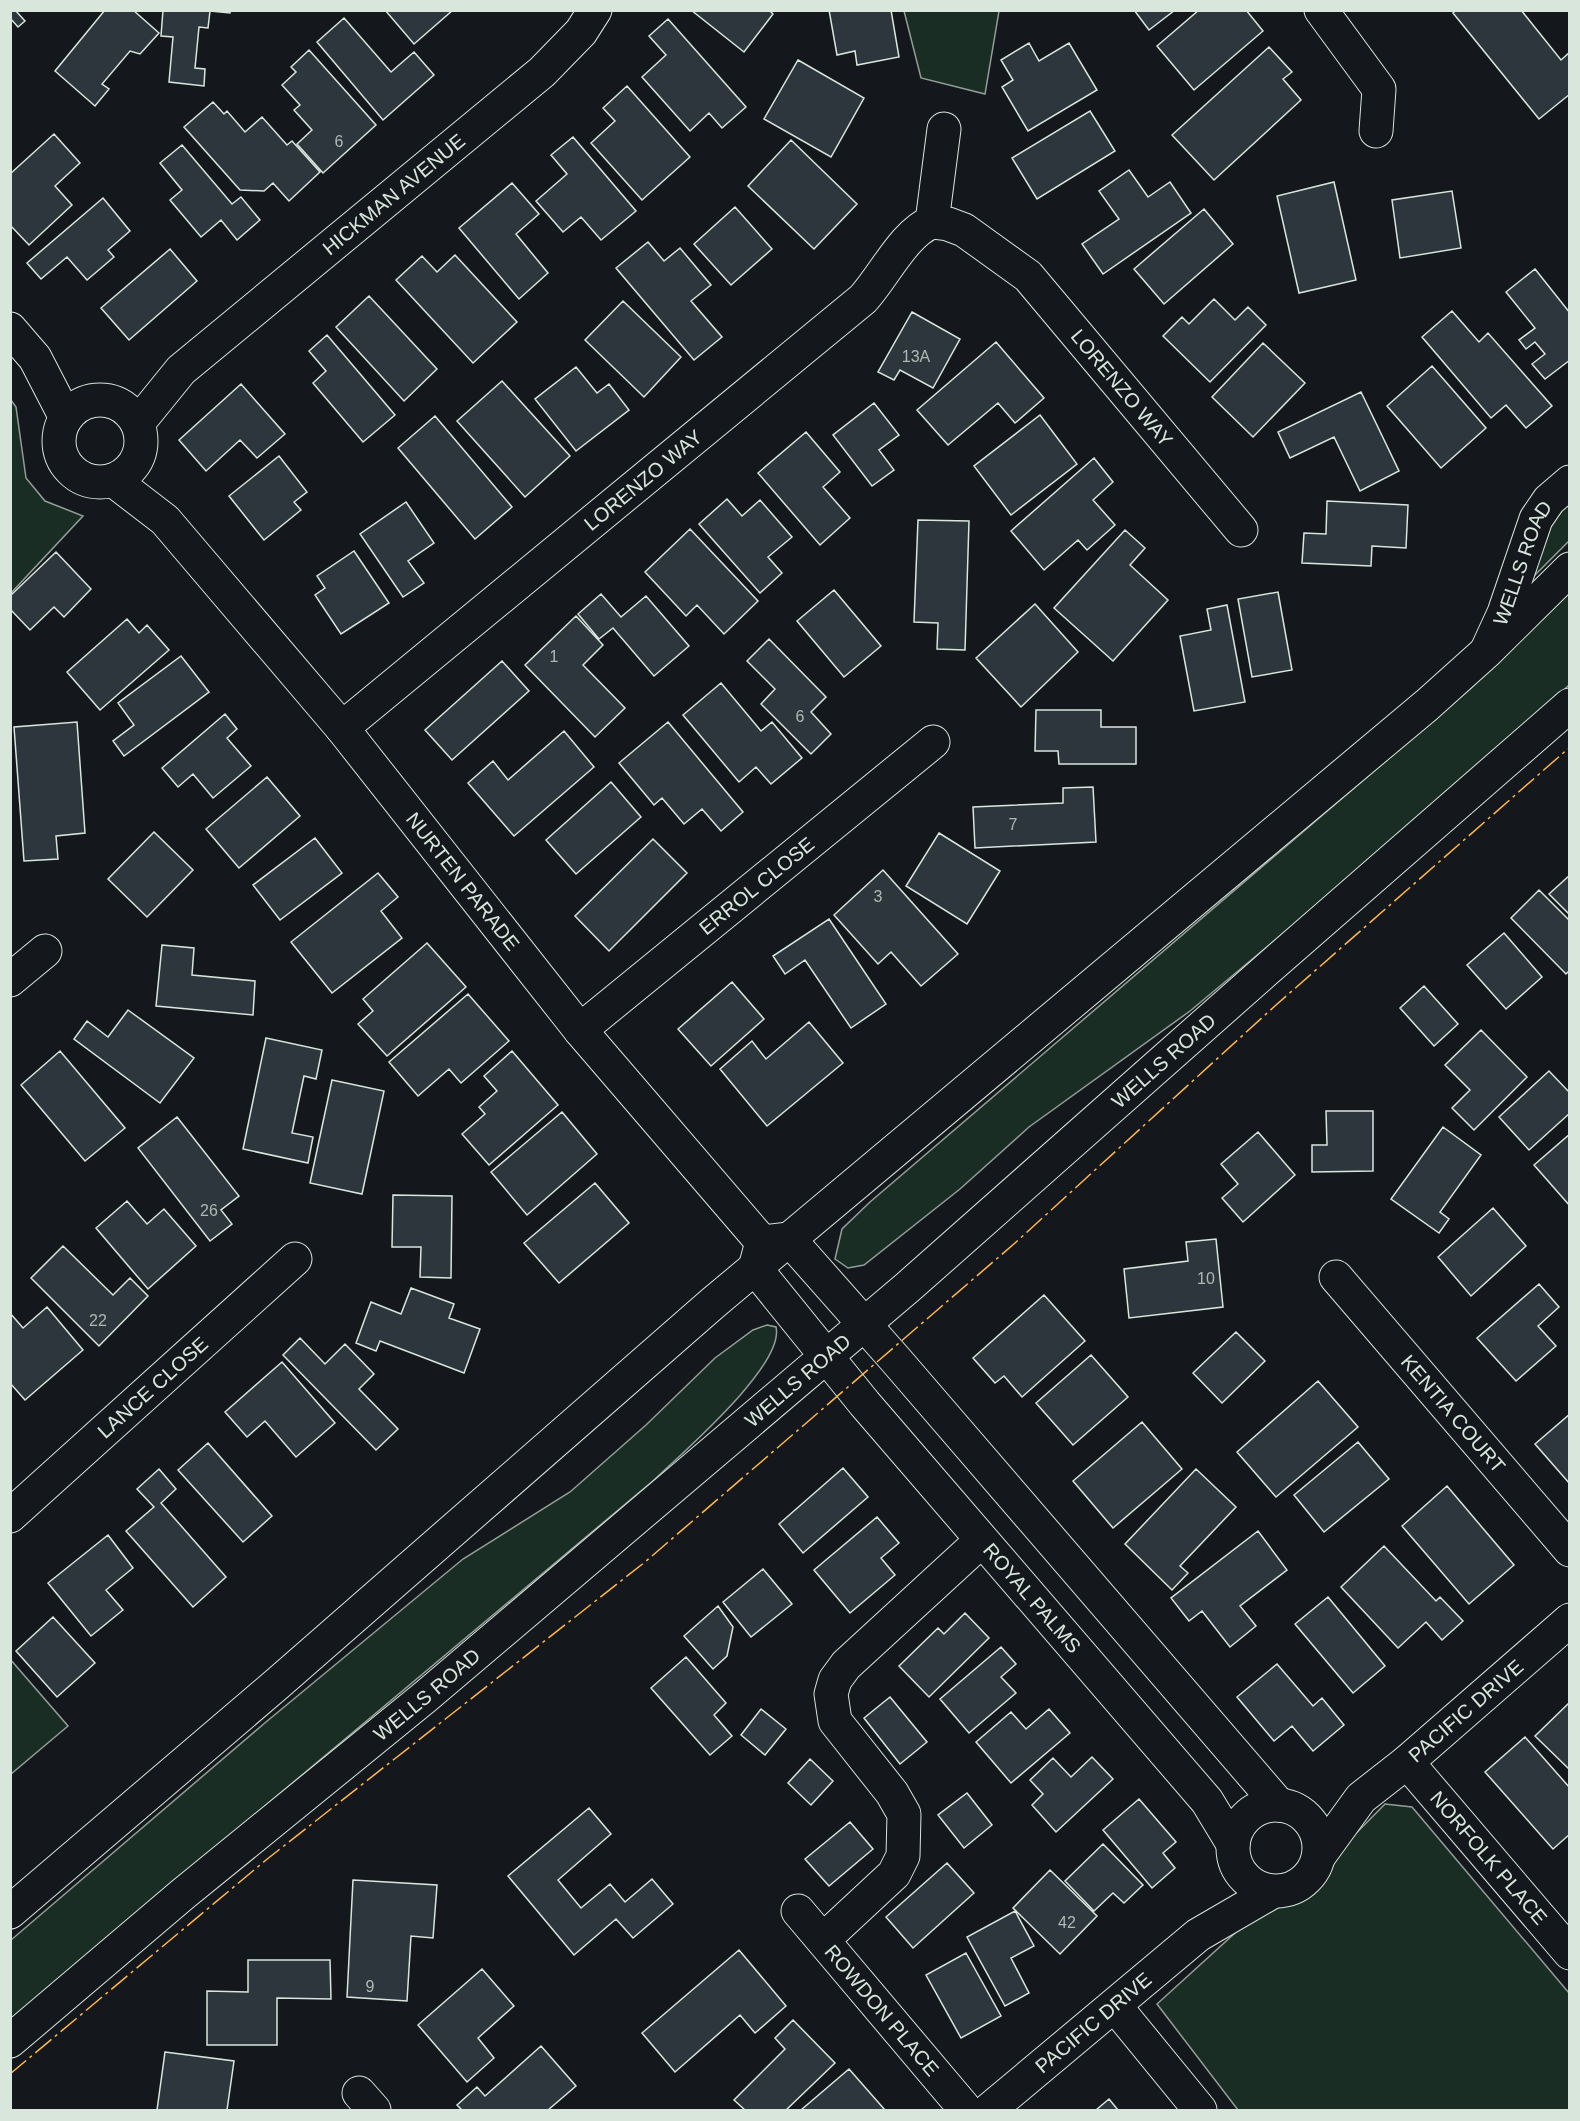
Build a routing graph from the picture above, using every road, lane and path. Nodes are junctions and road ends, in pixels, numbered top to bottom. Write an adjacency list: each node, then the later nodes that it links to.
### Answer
1 (595, 10): 8 (street, HICKMAN AVENUE)
2 (1321, 10): 4 (street)
3 (944, 129): 5 (street)
4 (1376, 131)
5 (932, 222): 14 (street, LORENZO WAY); 18 (street, LORENZO WAY)
6 (10, 329): 7 (street)
7 (35, 358): 8 (street); 9 (street)
8 (116, 408): 9 (street); 10 (street)
9 (66, 418): 11 (street)
10 (138, 458): 11 (street); 13 (street, NURTEN PARADE)
11 (113, 480): 13 (street, NURTEN PARADE)
12 (1569, 482): 16 (street, WELLS ROAD)
13 (165, 520): 18 (street, NURTEN PARADE)
14 (1241, 530)
15 (1569, 569): 16 (street, WELLS ROAD)
16 (1486, 652): 23 (street, WELLS ROAD)
17 (1569, 705): 26 (street, WELLS ROAD)
18 (342, 728): 22 (street, NURTEN PARADE)
19 (933, 742): 22 (street, ERROL CLOSE)
20 (45, 951): 21 (street)
21 (10, 980)
22 (580, 1030): 23 (street, NURTEN PARADE)
23 (769, 1250): 26 (street, NURTEN PARADE); 27 (street, NURTEN PARADE); 41 (street, WELLS ROAD)
24 (295, 1259): 28 (street, LANCE CLOSE)
25 (1336, 1277): 30 (street, KENTIA COURT)
26 (863, 1325): 27 (street, WELLS ROAD); 32 (street)
27 (825, 1356): 29 (street, ROYAL PALMS); 46 (street, WELLS ROAD)
28 (10, 1516)
29 (981, 1541): 33 (street, ROYAL PALMS); 43 (street)
30 (1569, 1550)
31 (1569, 1620): 34 (street, PACIFIC DRIVE)
32 (1131, 1635): 33 (street); 36 (street)
33 (1090, 1669): 37 (street, ROYAL PALMS)
34 (1407, 1762): 35 (street, PACIFIC DRIVE); 44 (street, NORFOLK PLACE)
35 (1361, 1798): 36 (street, PACIFIC DRIVE); 38 (street, PACIFIC DRIVE)
36 (1289, 1808): 37 (street); 38 (street)
37 (1235, 1855): 39 (street); 42 (street, PACIFIC DRIVE)
38 (1319, 1856): 39 (street)
39 (1272, 1892): 42 (street, PACIFIC DRIVE)
40 (798, 1911): 43 (street, ROWDON PLACE)
41 (10, 1912)
42 (1198, 1935): 45 (street, PACIFIC DRIVE)
43 (823, 1940): 47 (street, ROWDON PLACE)
44 (1569, 1953)
45 (1115, 2006): 48 (street, PACIFIC DRIVE); 49 (street)
46 (10, 2041)
47 (966, 2110)
48 (989, 2110)
49 (1200, 2110)

